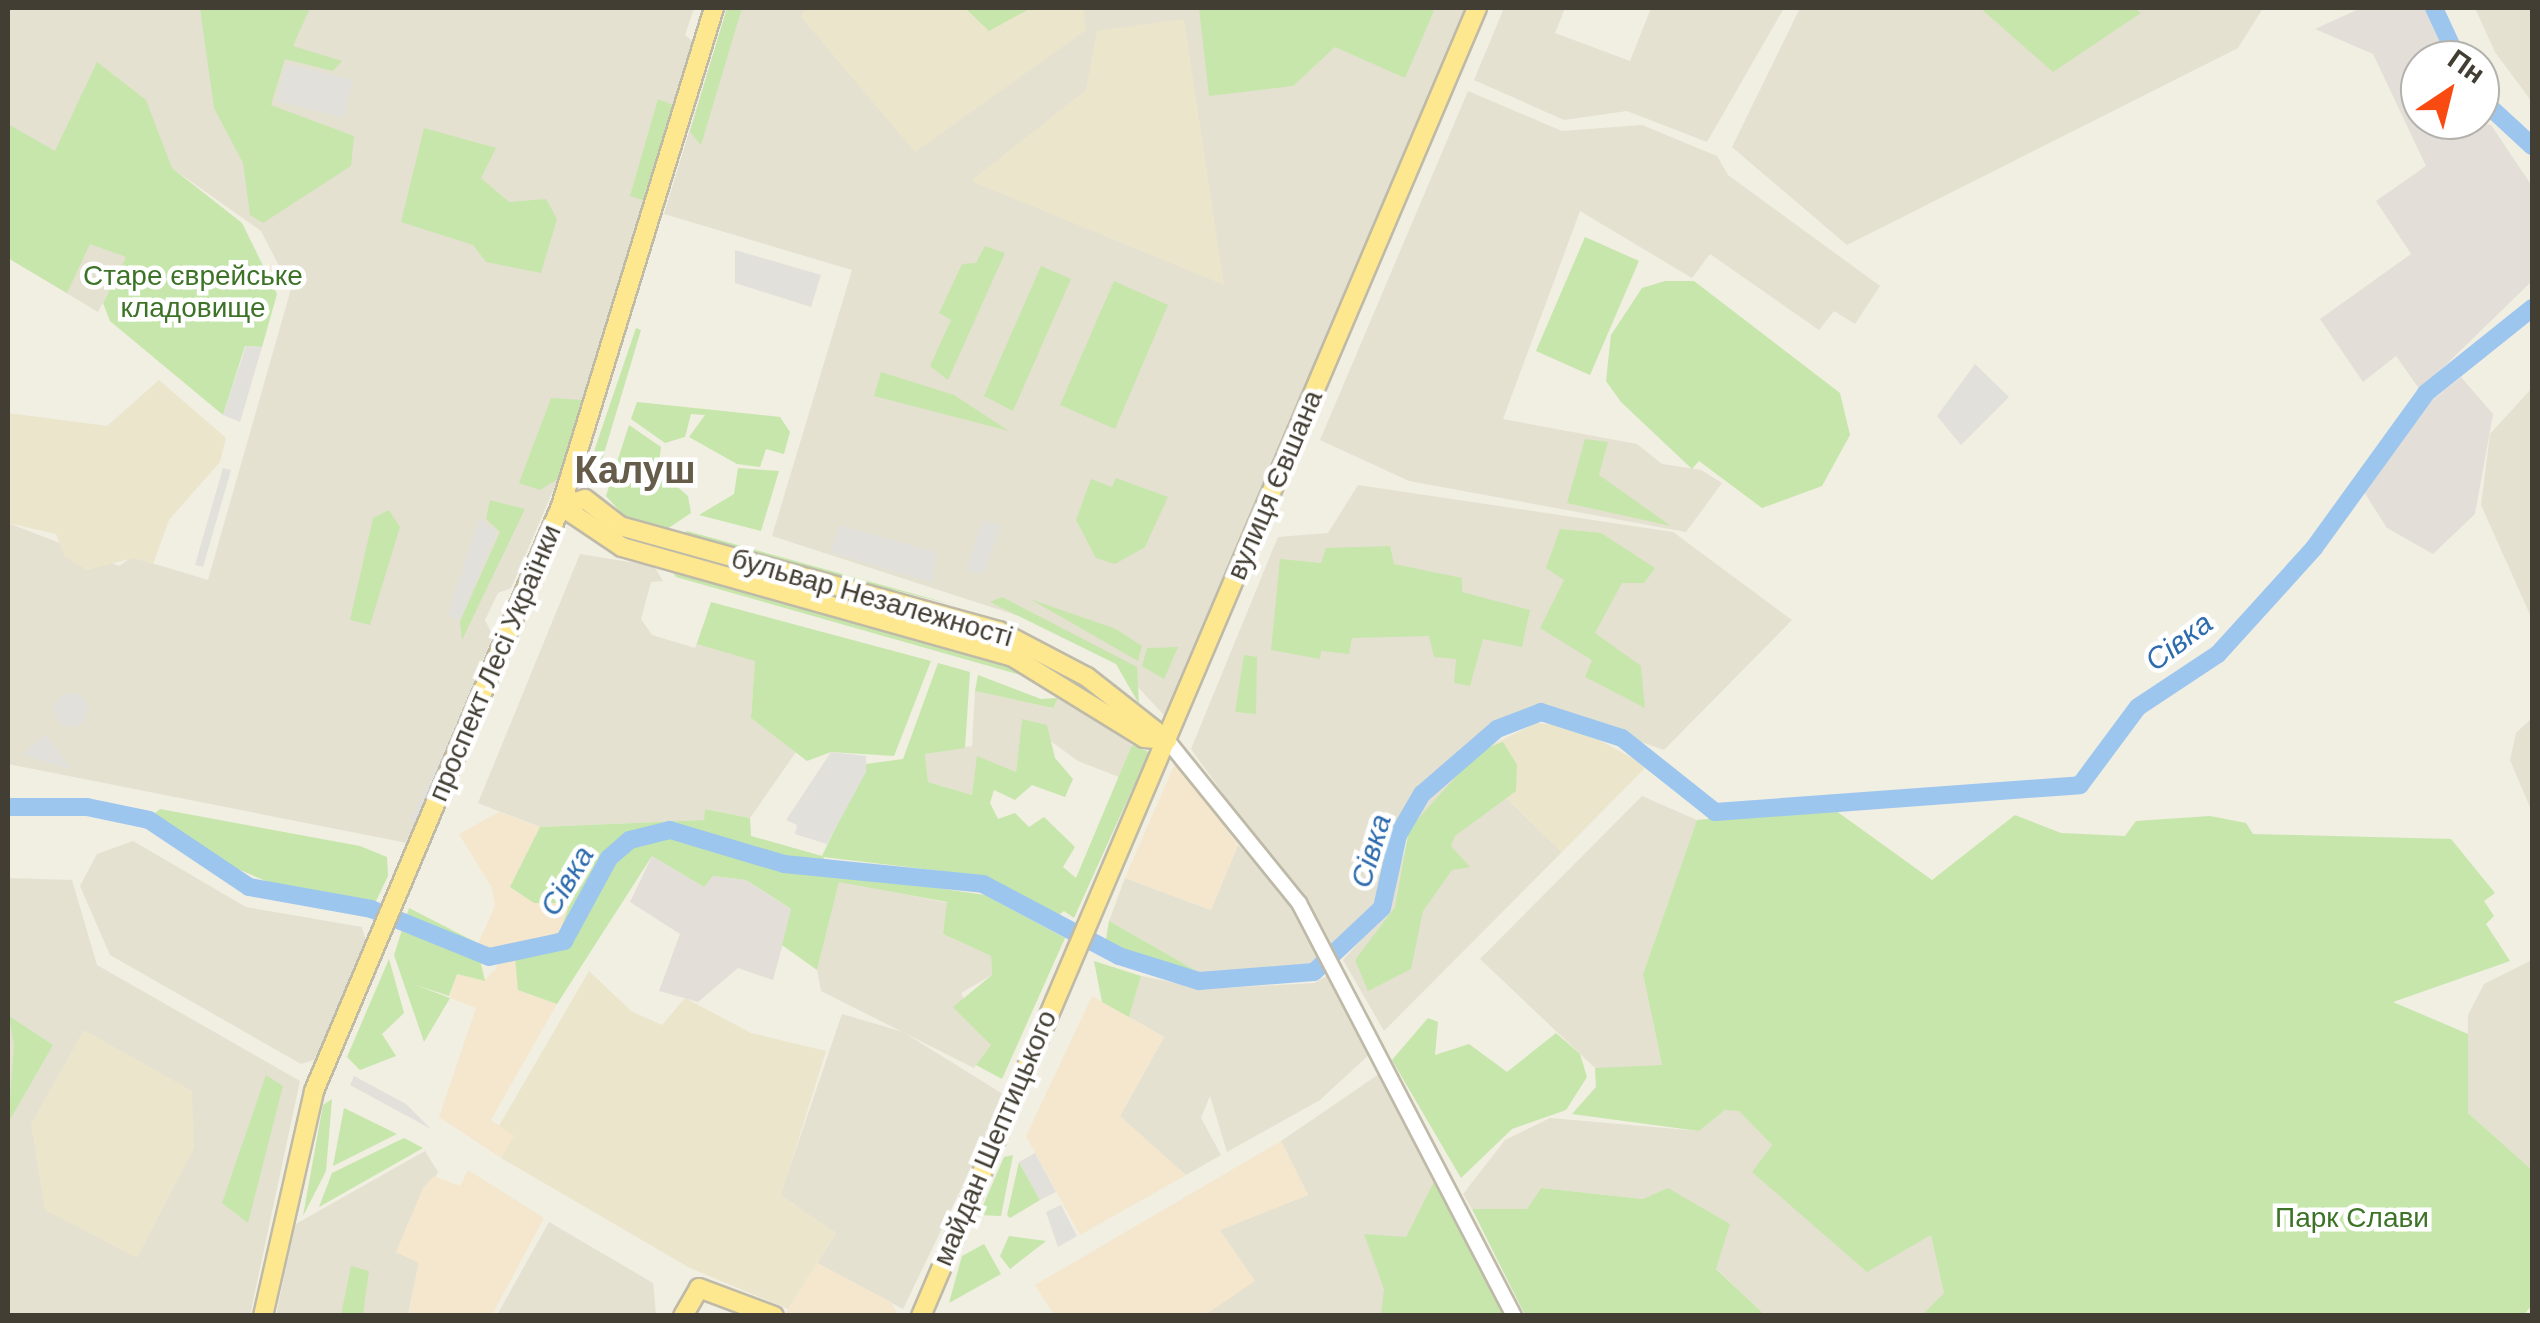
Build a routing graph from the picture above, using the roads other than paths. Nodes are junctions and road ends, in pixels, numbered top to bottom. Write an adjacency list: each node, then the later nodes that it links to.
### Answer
1 (714, 8): 3 (main road)
2 (1477, 8): 4 (main road, вулиця Євшана)
3 (575, 507): 4 (main road, бульвар Незалежності); 6 (main road, проспект Лесі Українки)
4 (1167, 740): 5 (main road, вулиця Євшана); 10 (street)
5 (1070, 961): 9 (main road, майдан Шептицького)
6 (263, 1316)
7 (683, 1316): 8 (main road)
8 (774, 1316)
9 (921, 1316)
10 (1514, 1316)

